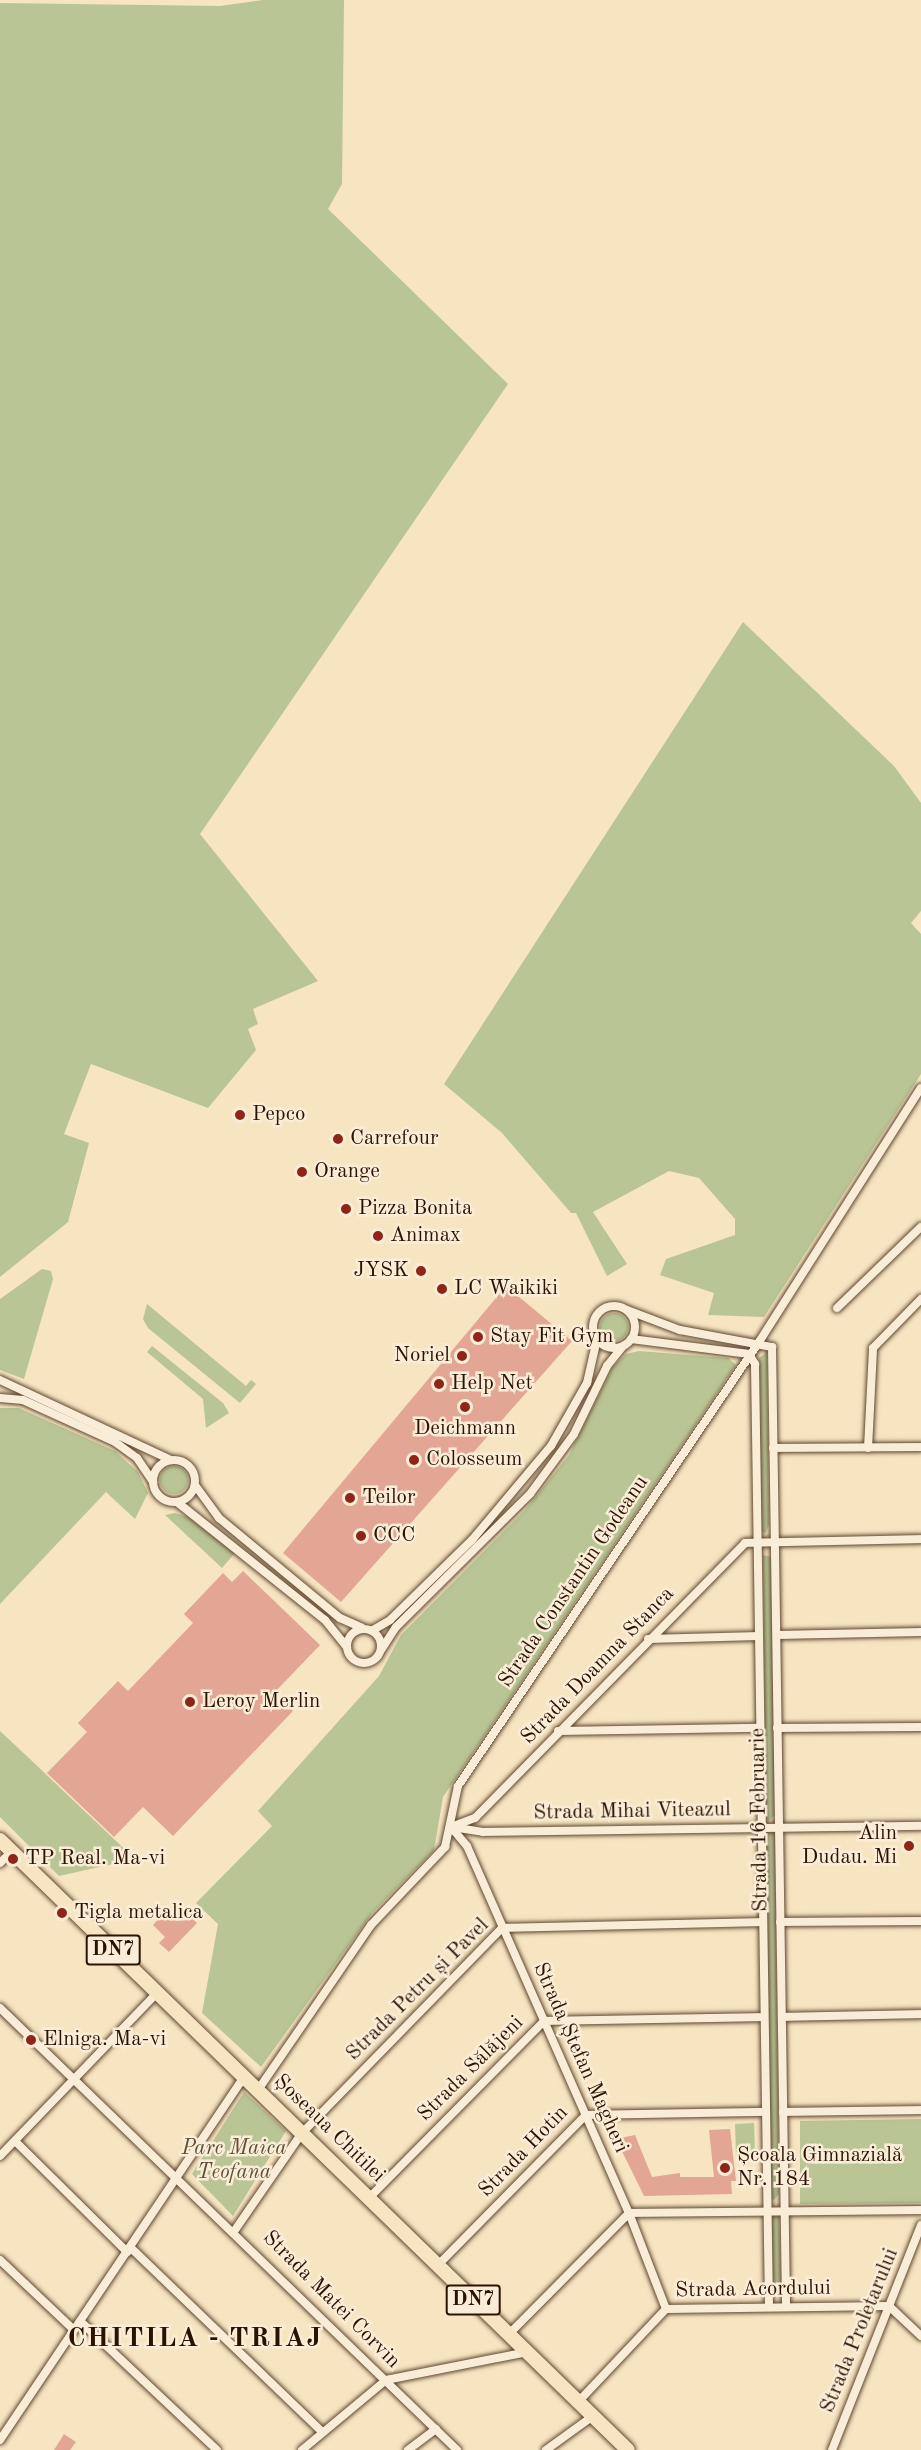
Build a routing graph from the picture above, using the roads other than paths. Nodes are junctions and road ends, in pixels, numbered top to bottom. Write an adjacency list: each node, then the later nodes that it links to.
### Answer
1 (921, 1088): 8 (street, Strada Constantin Godeanu)
2 (921, 1227): 4 (street)
3 (921, 1299): 14 (street)
4 (837, 1308)
5 (627, 1310): 6 (street); 7 (street); 8 (street)
6 (597, 1339): 9 (street); 24 (street)
7 (631, 1339): 9 (street); 10 (street)
8 (759, 1342): 10 (street, Strada Constantin Godeanu); 13 (street, Strada 16 Februarie)
9 (623, 1346): 30 (street)
10 (749, 1354): 21 (street, Strada 16 Februarie); 36 (street, Strada Constantin Godeanu)
11 (0, 1380): 16 (street)
12 (0, 1398): 17 (street)
13 (773, 1448): 14 (street); 22 (street, Strada 16 Februarie)
14 (868, 1448): 15 (street)
15 (921, 1448)
16 (171, 1460): 17 (street); 18 (street)
17 (153, 1482): 19 (street)
18 (195, 1485): 19 (street); 23 (street)
19 (177, 1502): 29 (street)
20 (921, 1539): 22 (street)
21 (756, 1540): 22 (street); 27 (street, Strada 16 Februarie); 28 (street, Strada Doamna Stanca)
22 (774, 1540): 26 (street, Strada 16 Februarie)
23 (362, 1628): 24 (street); 29 (street)
24 (373, 1630): 30 (street)
25 (921, 1632): 26 (street)
26 (777, 1635): 33 (street, Strada 16 Februarie)
27 (759, 1636): 28 (street); 32 (street, Strada 16 Februarie)
28 (648, 1639): 34 (street, Strada Doamna Stanca)
29 (347, 1647): 30 (street)
30 (381, 1650)
31 (921, 1727): 33 (street)
32 (760, 1728): 34 (street); 37 (street, Strada 16 Februarie)
33 (777, 1728): 38 (street, Strada 16 Februarie)
34 (558, 1731): 36 (street, Strada Doamna Stanca)
35 (921, 1826): 38 (street, Strada Mihai Viteazul)
36 (451, 1827): 37 (street, Strada Mihai Viteazul); 45 (street, Strada Ștefan Magheri); 54 (street, Strada Constantin Godeanu)
37 (761, 1828): 38 (street, Strada Mihai Viteazul); 43 (street, Strada 16 Februarie)
38 (778, 1828): 44 (street, Strada 16 Februarie)
39 (0, 1840): 40 (main road, Șoseaua Chitilei / DN7)
40 (12, 1851): 41 (street); 46 (main road, Șoseaua Chitilei / DN7)
41 (0, 1863)
42 (921, 1921): 44 (street)
43 (762, 1922): 45 (street, Strada Petru și Pavel); 49 (street, Strada 16 Februarie)
44 (780, 1922): 50 (street, Strada 16 Februarie)
45 (502, 1928): 51 (street, Strada Ștefan Magheri); 59 (street, Strada Petru și Pavel)
46 (157, 1993): 52 (main road, Șoseaua Chitilei / DN7); 53 (street)
47 (0, 2008): 53 (street, Strada Matei Corvin)
48 (921, 2014): 50 (street)
49 (764, 2017): 51 (street, Strada Sălăjeni); 56 (street, Strada 16 Februarie)
50 (782, 2017): 57 (street, Strada 16 Februarie)
51 (544, 2020): 58 (street, Strada Ștefan Magheri); 63 (street, Strada Sălăjeni)
52 (244, 2077): 54 (main road, Șoseaua Chitilei / DN7); 62 (street)
53 (74, 2079): 60 (street); 62 (street, Strada Matei Corvin)
54 (258, 2090): 59 (main road, Șoseaua Chitilei / DN7)
55 (921, 2110): 57 (street)
56 (766, 2112): 58 (street, Strada Hotin); 66 (street, Strada 16 Februarie)
57 (783, 2112): 65 (street, Strada 16 Februarie)
58 (586, 2115): 67 (street, Strada Ștefan Magheri); 72 (street, Strada Hotin)
59 (302, 2133): 63 (main road, Șoseaua Chitilei / DN7); 69 (street, Strada Petru și Pavel)
60 (15, 2140): 61 (street); 70 (street)
61 (0, 2156)
62 (177, 2177): 69 (street, Strada Matei Corvin); 70 (street)
63 (369, 2198): 72 (main road, Șoseaua Chitilei / DN7)
64 (921, 2210): 65 (street)
65 (783, 2211): 66 (street); 75 (street, Strada 16 Februarie)
66 (766, 2212): 67 (street); 74 (street, Strada 16 Februarie)
67 (629, 2213): 76 (street, Strada Ștefan Magheri); 79 (street)
68 (921, 2225): 73 (street, Strada Proletarului)
69 (235, 2230): 82 (street, Strada Matei Corvin)
70 (128, 2249): 77 (street); 88 (street)
71 (0, 2260): 78 (street)
72 (438, 2265): 79 (main road, Șoseaua Chitilei / DN7)
73 (889, 2306): 75 (street, Strada Acordului); 80 (street); 96 (street, Strada Proletarului)
74 (769, 2307): 75 (street, Strada Acordului); 76 (street, Strada Acordului)
75 (786, 2307)
76 (666, 2309): 83 (street, Strada Acordului)
77 (80, 2321): 78 (street); 90 (street)
78 (74, 2330): 86 (street)
79 (509, 2334): 81 (main road, Șoseaua Chitilei / DN7)
80 (921, 2336)
81 (527, 2352): 82 (street); 83 (main road, Șoseaua Chitilei / DN7)
82 (386, 2380): 87 (street, Strada Matei Corvin); 88 (street)
83 (579, 2402): 84 (main road, Șoseaua Chitilei / DN7)
84 (593, 2416): 94 (street); 95 (main road, Șoseaua Chitilei / DN7)
85 (0, 2422): 86 (street)
86 (8, 2429): 89 (street)
87 (436, 2429): 92 (street); 93 (street, Strada Matei Corvin)
88 (322, 2432): 91 (street)
89 (0, 2440)
90 (212, 2448)
91 (302, 2450)
92 (408, 2450)
93 (457, 2450)
94 (546, 2450)
95 (628, 2450)
96 (832, 2450)

